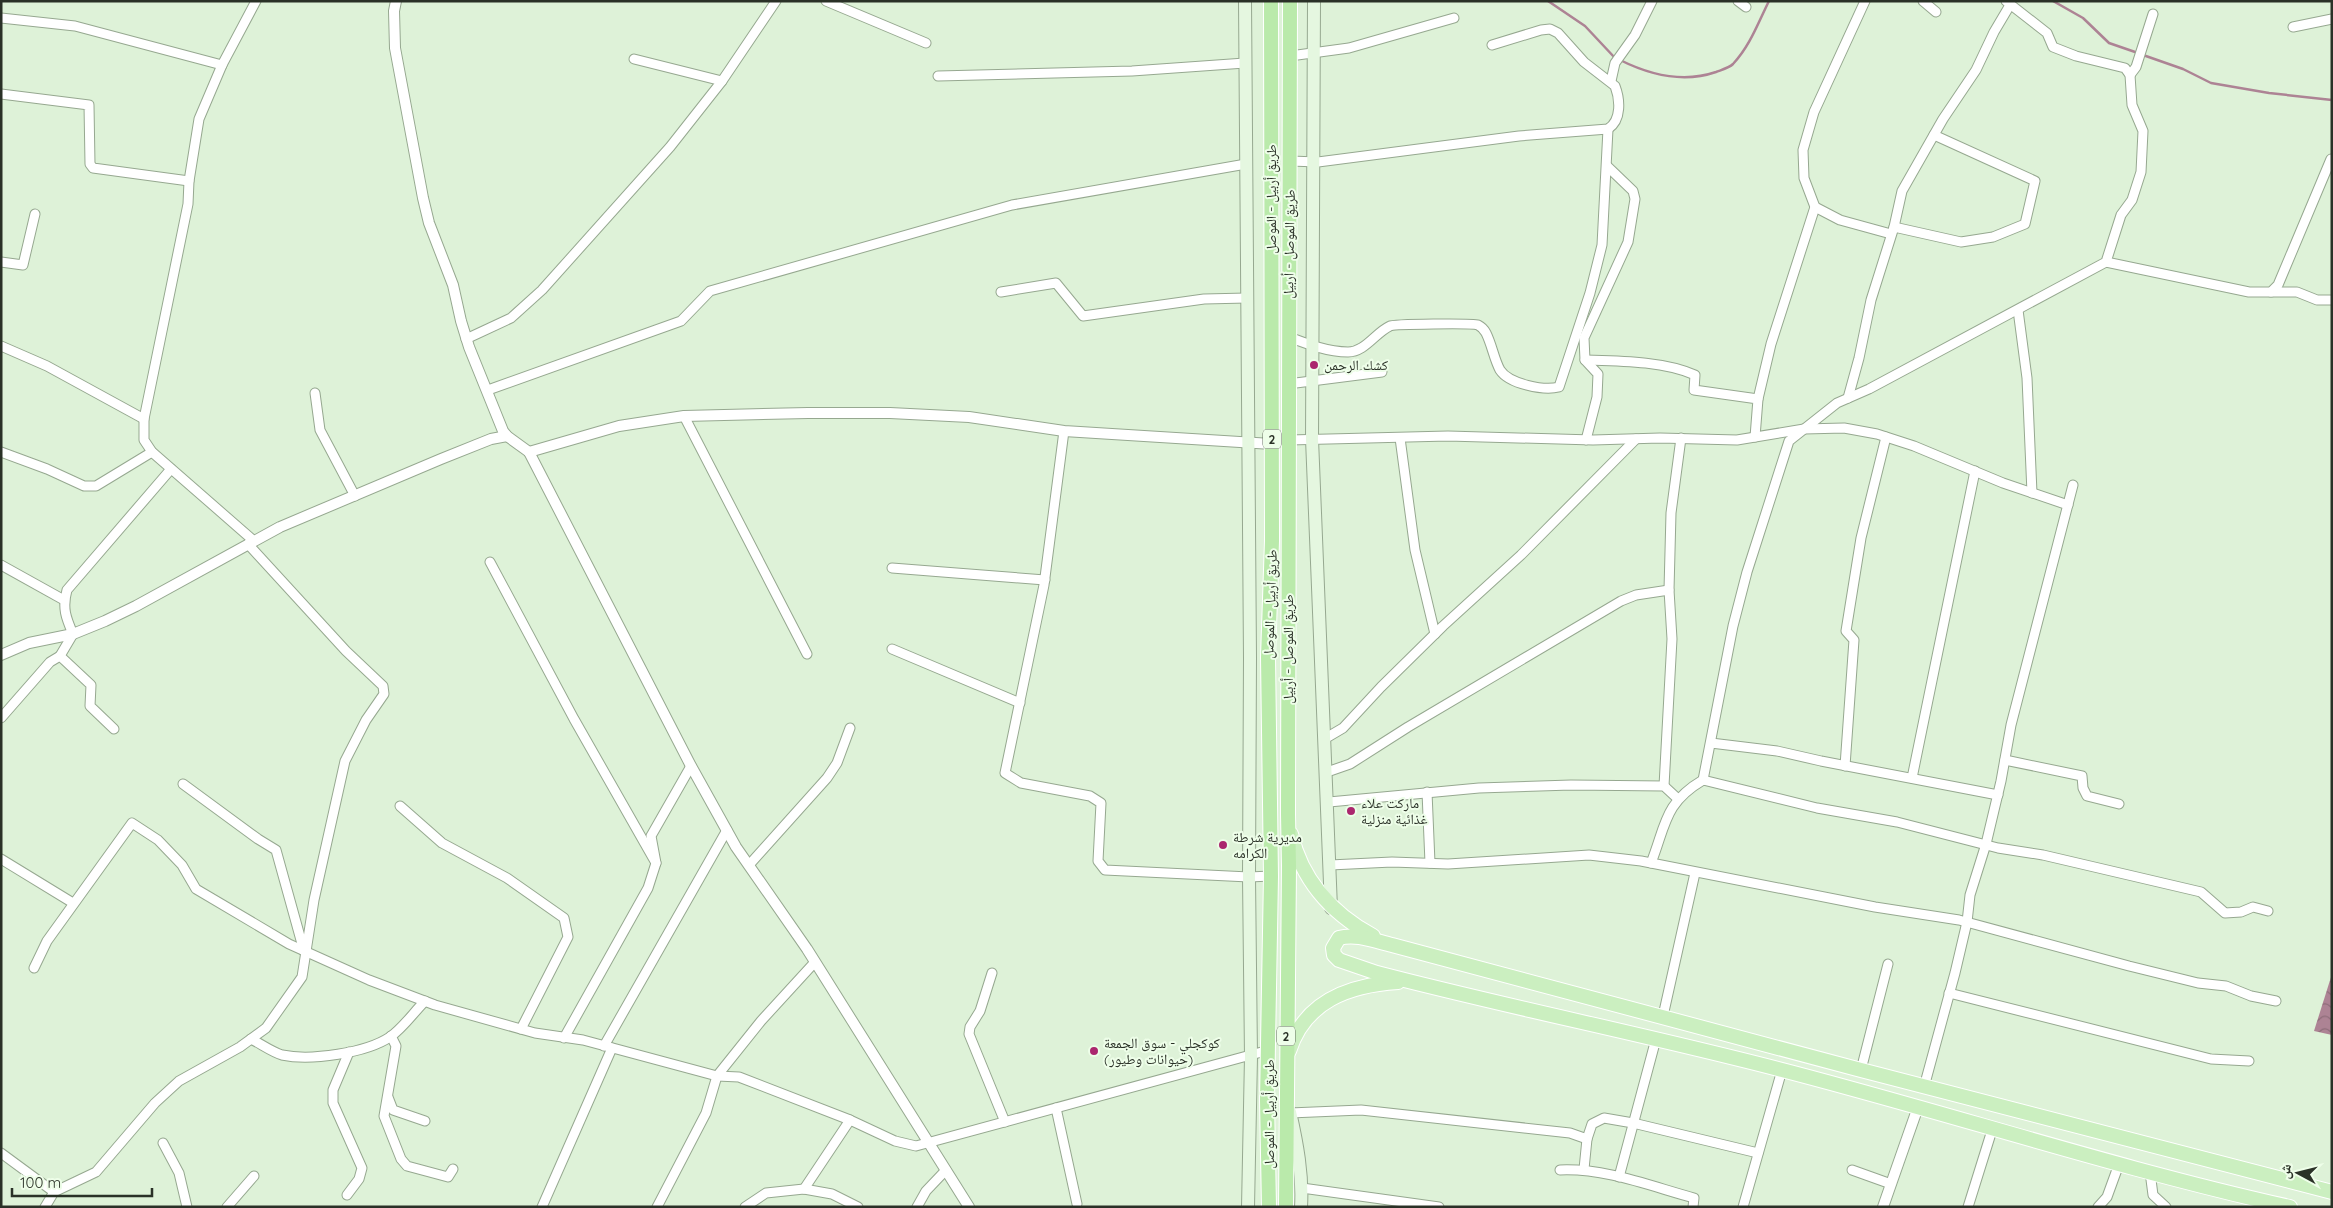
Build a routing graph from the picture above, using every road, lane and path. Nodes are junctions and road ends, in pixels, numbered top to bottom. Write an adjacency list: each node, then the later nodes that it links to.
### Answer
1 (256, 1): 27 (street)
2 (396, 1): 52 (street)
3 (776, 1): 31 (street)
4 (826, 1): 21 (street)
5 (1245, 1): 26 (main road)
6 (1271, 1): 77 (highway, طريق أربيل - الموصل / 2)
7 (1290, 1): 24 (highway, طريق الموصل - أربيل / 2)
8 (1314, 1): 23 (main road)
9 (1652, 1): 30 (street)
10 (1738, 1): 14 (street)
11 (1864, 1): 41 (street)
12 (1923, 1): 15 (street)
13 (2008, 3): 28 (street); 34 (street)
14 (1746, 7)
15 (1936, 12)
16 (2153, 14): 28 (street)
17 (1, 18): 27 (street)
18 (1454, 18): 23 (street)
19 (2332, 19): 20 (street)
20 (2293, 26)
21 (926, 44)
22 (1492, 45): 30 (street)
23 (1314, 53): 24 (street); 37 (main road)
24 (1290, 56): 36 (highway, طريق الموصل - أربيل / 2)
25 (634, 59): 31 (street)
26 (1246, 63): 29 (street); 38 (main road)
27 (222, 65): 40 (street)
28 (2130, 75): 45 (street)
29 (938, 76)
30 (1611, 81): 33 (street)
31 (722, 82): 52 (street)
32 (1, 94): 40 (street)
33 (1608, 129): 37 (street); 39 (street)
34 (1934, 136): 43 (street); 43 (street)
35 (2332, 160): 47 (street)
36 (1290, 161): 37 (street); 51 (highway, طريق الموصل - أربيل / 2)
37 (1313, 162): 54 (main road)
38 (1246, 164): 48 (main road); 59 (street)
39 (1607, 166): 54 (street); 55 (street)
40 (189, 181): 64 (street)
41 (1815, 207): 43 (street); 62 (street)
42 (35, 214): 44 (street)
43 (1893, 230): 61 (street)
44 (1, 262)
45 (2106, 262): 47 (street); 50 (street)
46 (1001, 292): 48 (street)
47 (2271, 292): 49 (street)
48 (1247, 298): 76 (main road)
49 (2332, 300)
50 (2018, 310): 61 (street); 84 (street)
51 (1288, 337): 54 (street); 58 (highway, طريق الموصل - أربيل / 2)
52 (466, 339): 59 (street)
53 (1, 346): 64 (street)
54 (1312, 346): 57 (main road)
55 (1585, 360): 62 (street); 75 (street)
56 (1382, 372): 57 (street)
57 (1312, 381): 58 (street); 72 (main road)
58 (1288, 384): 74 (highway, طريق الموصل - أربيل / 2)
59 (488, 390): 67 (street)
60 (315, 393): 85 (street)
61 (1848, 398): 65 (street)
62 (1758, 399): 68 (street)
63 (684, 416): 66 (street); 80 (street); 97 (street)
64 (144, 419): 79 (street)
65 (1804, 429): 68 (street); 71 (street); 105 (street)
66 (1064, 431): 76 (street); 91 (street)
67 (507, 436): 80 (street); 85 (street)
68 (1755, 437): 70 (street)
69 (1400, 438): 72 (street); 75 (street); 95 (street)
70 (1681, 438): 73 (street); 92 (street)
71 (1886, 438): 82 (street); 108 (street)
72 (1312, 439): 74 (street); 104 (main road)
73 (1636, 439): 75 (street); 95 (street)
74 (1289, 440): 120 (highway, طريق الموصل - أربيل / 2)
75 (1586, 440)
76 (1248, 444): 77 (street); 131 (main road)
77 (1272, 444): 130 (highway, طريق أربيل - الموصل / 2)
78 (1, 452): 79 (street)
79 (152, 452): 81 (street)
80 (529, 452): 107 (street)
81 (170, 469): 87 (street); 93 (street)
82 (1975, 471): 84 (street); 110 (street)
83 (2073, 485): 86 (street)
84 (2032, 493): 86 (street)
85 (355, 496): 87 (street)
86 (2068, 505): 106 (street)
87 (251, 542): 94 (street); 137 (street)
88 (490, 562): 124 (street)
89 (1, 565): 93 (street)
90 (892, 568): 91 (street)
91 (1044, 580): 100 (street)
92 (1670, 590): 109 (street); 113 (street)
93 (64, 600): 94 (street)
94 (74, 634): 98 (street); 99 (street)
95 (1435, 634): 104 (street)
96 (892, 649): 100 (street)
97 (807, 654)
98 (1, 655)
99 (60, 656): 101 (street); 103 (street)
100 (1020, 703): 131 (street)
101 (1, 718)
102 (850, 728): 127 (street)
103 (114, 730)
104 (1326, 738): 109 (main road)
105 (1711, 743): 108 (street); 111 (street)
106 (2005, 760): 115 (street); 118 (street)
107 (692, 766): 121 (street); 124 (street)
108 (1845, 766): 110 (street)
109 (1327, 772): 117 (main road)
110 (1912, 778): 115 (street)
111 (1703, 780): 116 (street); 122 (street)
112 (183, 784): 137 (street)
113 (1664, 786): 114 (street); 116 (street)
114 (1427, 792): 117 (street); 125 (street)
115 (1998, 795): 122 (street)
116 (1678, 799): 126 (street)
117 (1329, 802): 128 (main road)
118 (2120, 804)
119 (400, 806): 147 (street)
120 (1288, 814): 133 (main road); 159 (highway, طريق الموصل - أربيل / 2)
121 (727, 830): 127 (street); 152 (street)
122 (1986, 844): 134 (street); 135 (street)
123 (1, 859): 132 (street)
124 (656, 863): 149 (street)
125 (1430, 863): 126 (street); 128 (street)
126 (1651, 863): 129 (street)
127 (749, 865): 138 (street)
128 (1330, 865): 133 (main road)
129 (1695, 873): 135 (street); 146 (street)
130 (1271, 876): 131 (street); 153 (highway, طريق أربيل - الموصل / 2)
131 (1249, 877): 155 (main road)
132 (73, 903): 137 (street); 140 (street)
133 (1332, 908): 136 (main road)
134 (2268, 911)
135 (1967, 922): 143 (street); 145 (street)
136 (1392, 945): 142 (main road); 146 (main road)
137 (306, 951): 144 (street); 151 (street)
138 (815, 962): 160 (street); 174 (street)
139 (1888, 964): 158 (street)
140 (34, 968)
141 (992, 973): 169 (street)
142 (1411, 982): 150 (main road); 159 (main road)
143 (1949, 993): 156 (street); 161 (street)
144 (425, 1001): 147 (street); 148 (street)
145 (2276, 1001)
146 (1663, 1016): 158 (main road)
147 (521, 1029): 149 (street)
148 (392, 1036): 154 (street); 163 (street)
149 (564, 1038): 152 (street)
150 (1656, 1038): 157 (main road); 170 (street)
151 (251, 1039): 154 (street); 189 (street)
152 (608, 1047): 160 (street); 196 (street)
153 (1269, 1050): 155 (street); 203 (highway, طريق أربيل - الموصل / 2)
154 (349, 1052): 191 (street)
155 (1251, 1057): 165 (street); 202 (main road)
156 (2249, 1061)
157 (1782, 1070): 164 (main road); 176 (street)
158 (1861, 1070): 161 (main road)
159 (1286, 1071): 162 (highway, طريق الموصل - أربيل / 2)
160 (717, 1076): 167 (street); 197 (street)
161 (1924, 1086): 190 (main road)
162 (1286, 1095): 166 (main road); 204 (highway, طريق الموصل - أربيل / 2)
163 (388, 1097): 168 (street); 178 (street)
164 (1918, 1107): 171 (main road); 186 (street)
165 (1056, 1108): 169 (street); 192 (street)
166 (1290, 1113): 172 (street); 187 (main road)
167 (850, 1120): 174 (street); 188 (street)
168 (425, 1121)
169 (1005, 1122): 174 (street)
170 (1633, 1123): 172 (street); 176 (street); 185 (street)
171 (1993, 1127): 177 (main road); 210 (street)
172 (1588, 1139): 179 (street)
173 (163, 1143): 194 (street)
174 (930, 1144): 180 (street)
175 (1, 1153): 189 (street)
176 (1758, 1153): 208 (street)
177 (2119, 1164): 183 (main road); 211 (street)
178 (453, 1169)
179 (1584, 1169): 181 (street); 185 (street)
180 (946, 1170): 200 (street); 201 (street)
181 (1560, 1170)
182 (1852, 1170): 186 (street)
183 (2150, 1172): 212 (street); 213 (main road)
184 (254, 1176): 195 (street)
185 (1619, 1177): 207 (street)
186 (1891, 1184): 209 (street)
187 (1302, 1188): 205 (main road); 206 (street)
188 (804, 1189): 198 (street); 199 (street)
189 (54, 1192): 193 (street)
190 (2332, 1192)
191 (346, 1195)
192 (1077, 1204)
193 (45, 1207)
194 (187, 1207)
195 (227, 1207)
196 (542, 1207)
197 (657, 1207)
198 (745, 1207)
199 (858, 1207)
200 (917, 1207)
201 (968, 1207)
202 (1248, 1207)
203 (1269, 1207)
204 (1286, 1207)
205 (1301, 1207)
206 (1439, 1207)
207 (1693, 1207)
208 (1743, 1207)
209 (1883, 1207)
210 (1968, 1207)
211 (2098, 1207)
212 (2166, 1207)
213 (2290, 1207)

